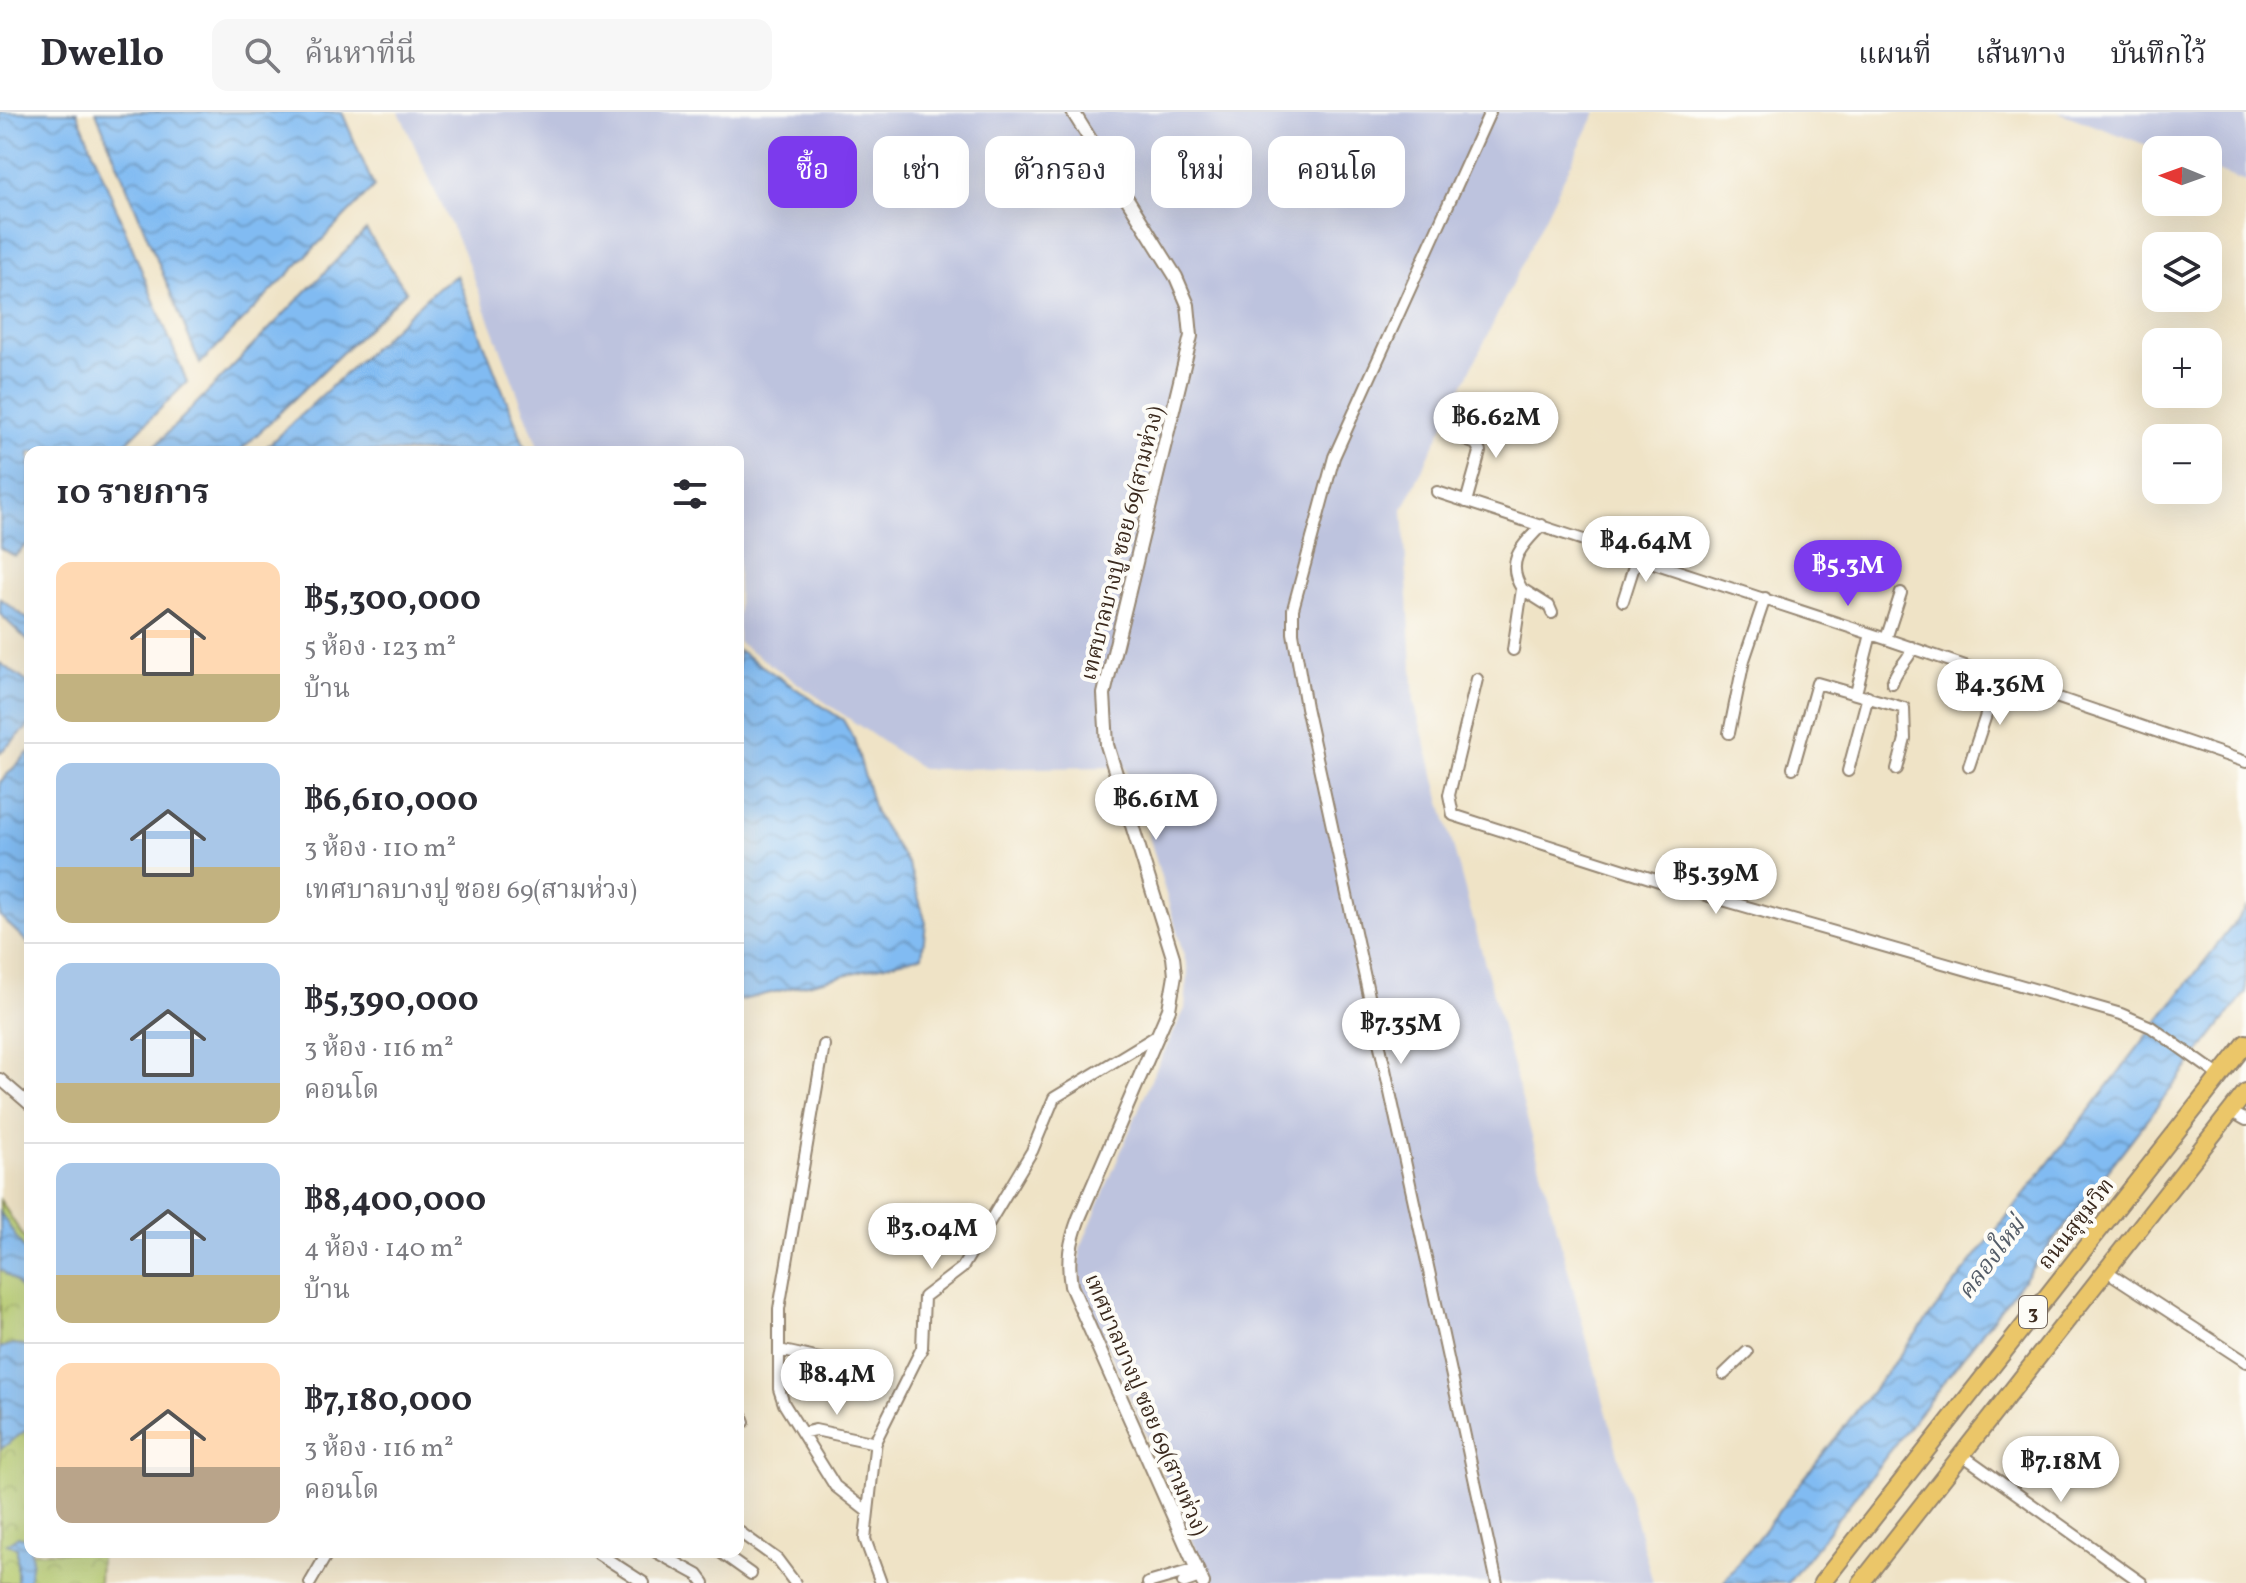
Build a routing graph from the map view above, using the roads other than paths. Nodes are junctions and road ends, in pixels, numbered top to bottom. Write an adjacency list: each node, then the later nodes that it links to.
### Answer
1 (1073, 112): 28 (street, เทศบาลบางปู ซอย 69(สามห่วง))
2 (1490, 112): 61 (street)
3 (1468, 441): 5 (street)
4 (1437, 492): 5 (street)
5 (1466, 502): 6 (street)
6 (1542, 525): 7 (street); 8 (street)
7 (1637, 557): 10 (street); 11 (street)
8 (1522, 589): 12 (street); 16 (street)
9 (1901, 593): 14 (street)
10 (1765, 598): 13 (street); 22 (street)
11 (1623, 601)
12 (1552, 613)
13 (1871, 634): 14 (street); 20 (street)
14 (1886, 639): 15 (street)
15 (1912, 647): 17 (street); 19 (street)
16 (1513, 650)
17 (1999, 676): 23 (street); 24 (street)
18 (1477, 679): 31 (street)
19 (1892, 683)
20 (1856, 693): 21 (street); 25 (street)
21 (1868, 696): 26 (street); 27 (street)
22 (1729, 733)
23 (2246, 762)
24 (1969, 766)
25 (1793, 768)
26 (1897, 769)
27 (1848, 771)
28 (1159, 1034): 44 (street); 53 (street, เทศบาลบางปู ซอย 69(สามห่วง))
29 (2246, 1043): 31 (highway, ถนนสุขุมวิท / 3)
30 (824, 1045): 38 (street)
31 (2220, 1076): 62 (highway, ถนนสุขุมวิท / 3)
32 (0, 1079): 34 (street)
33 (2246, 1092): 35 (highway, 3)
34 (24, 1100)
35 (2230, 1111): 36 (street); 37 (highway, 3)
36 (2246, 1120)
37 (2105, 1270): 40 (street); 45 (highway, 3)
38 (779, 1350): 42 (street); 43 (street)
39 (1747, 1352): 41 (street)
40 (2246, 1362)
41 (1724, 1374)
42 (833, 1381)
43 (802, 1433): 44 (street); 46 (street)
44 (876, 1443): 46 (street)
45 (1961, 1454): 63 (highway, 3); 64 (street)
46 (868, 1512): 58 (street)
47 (744, 1535): 57 (street)
48 (325, 1558): 54 (street)
49 (605, 1558): 55 (street)
50 (667, 1558): 56 (street)
51 (728, 1558): 52 (street)
52 (751, 1574)
53 (1200, 1576): 59 (street); 60 (street)
54 (310, 1583)
55 (644, 1583)
56 (704, 1583)
57 (795, 1583)
58 (881, 1583)
59 (1148, 1583)
60 (1183, 1583)
61 (1497, 1583)
62 (1822, 1583)
63 (1861, 1583)
64 (2142, 1583)

